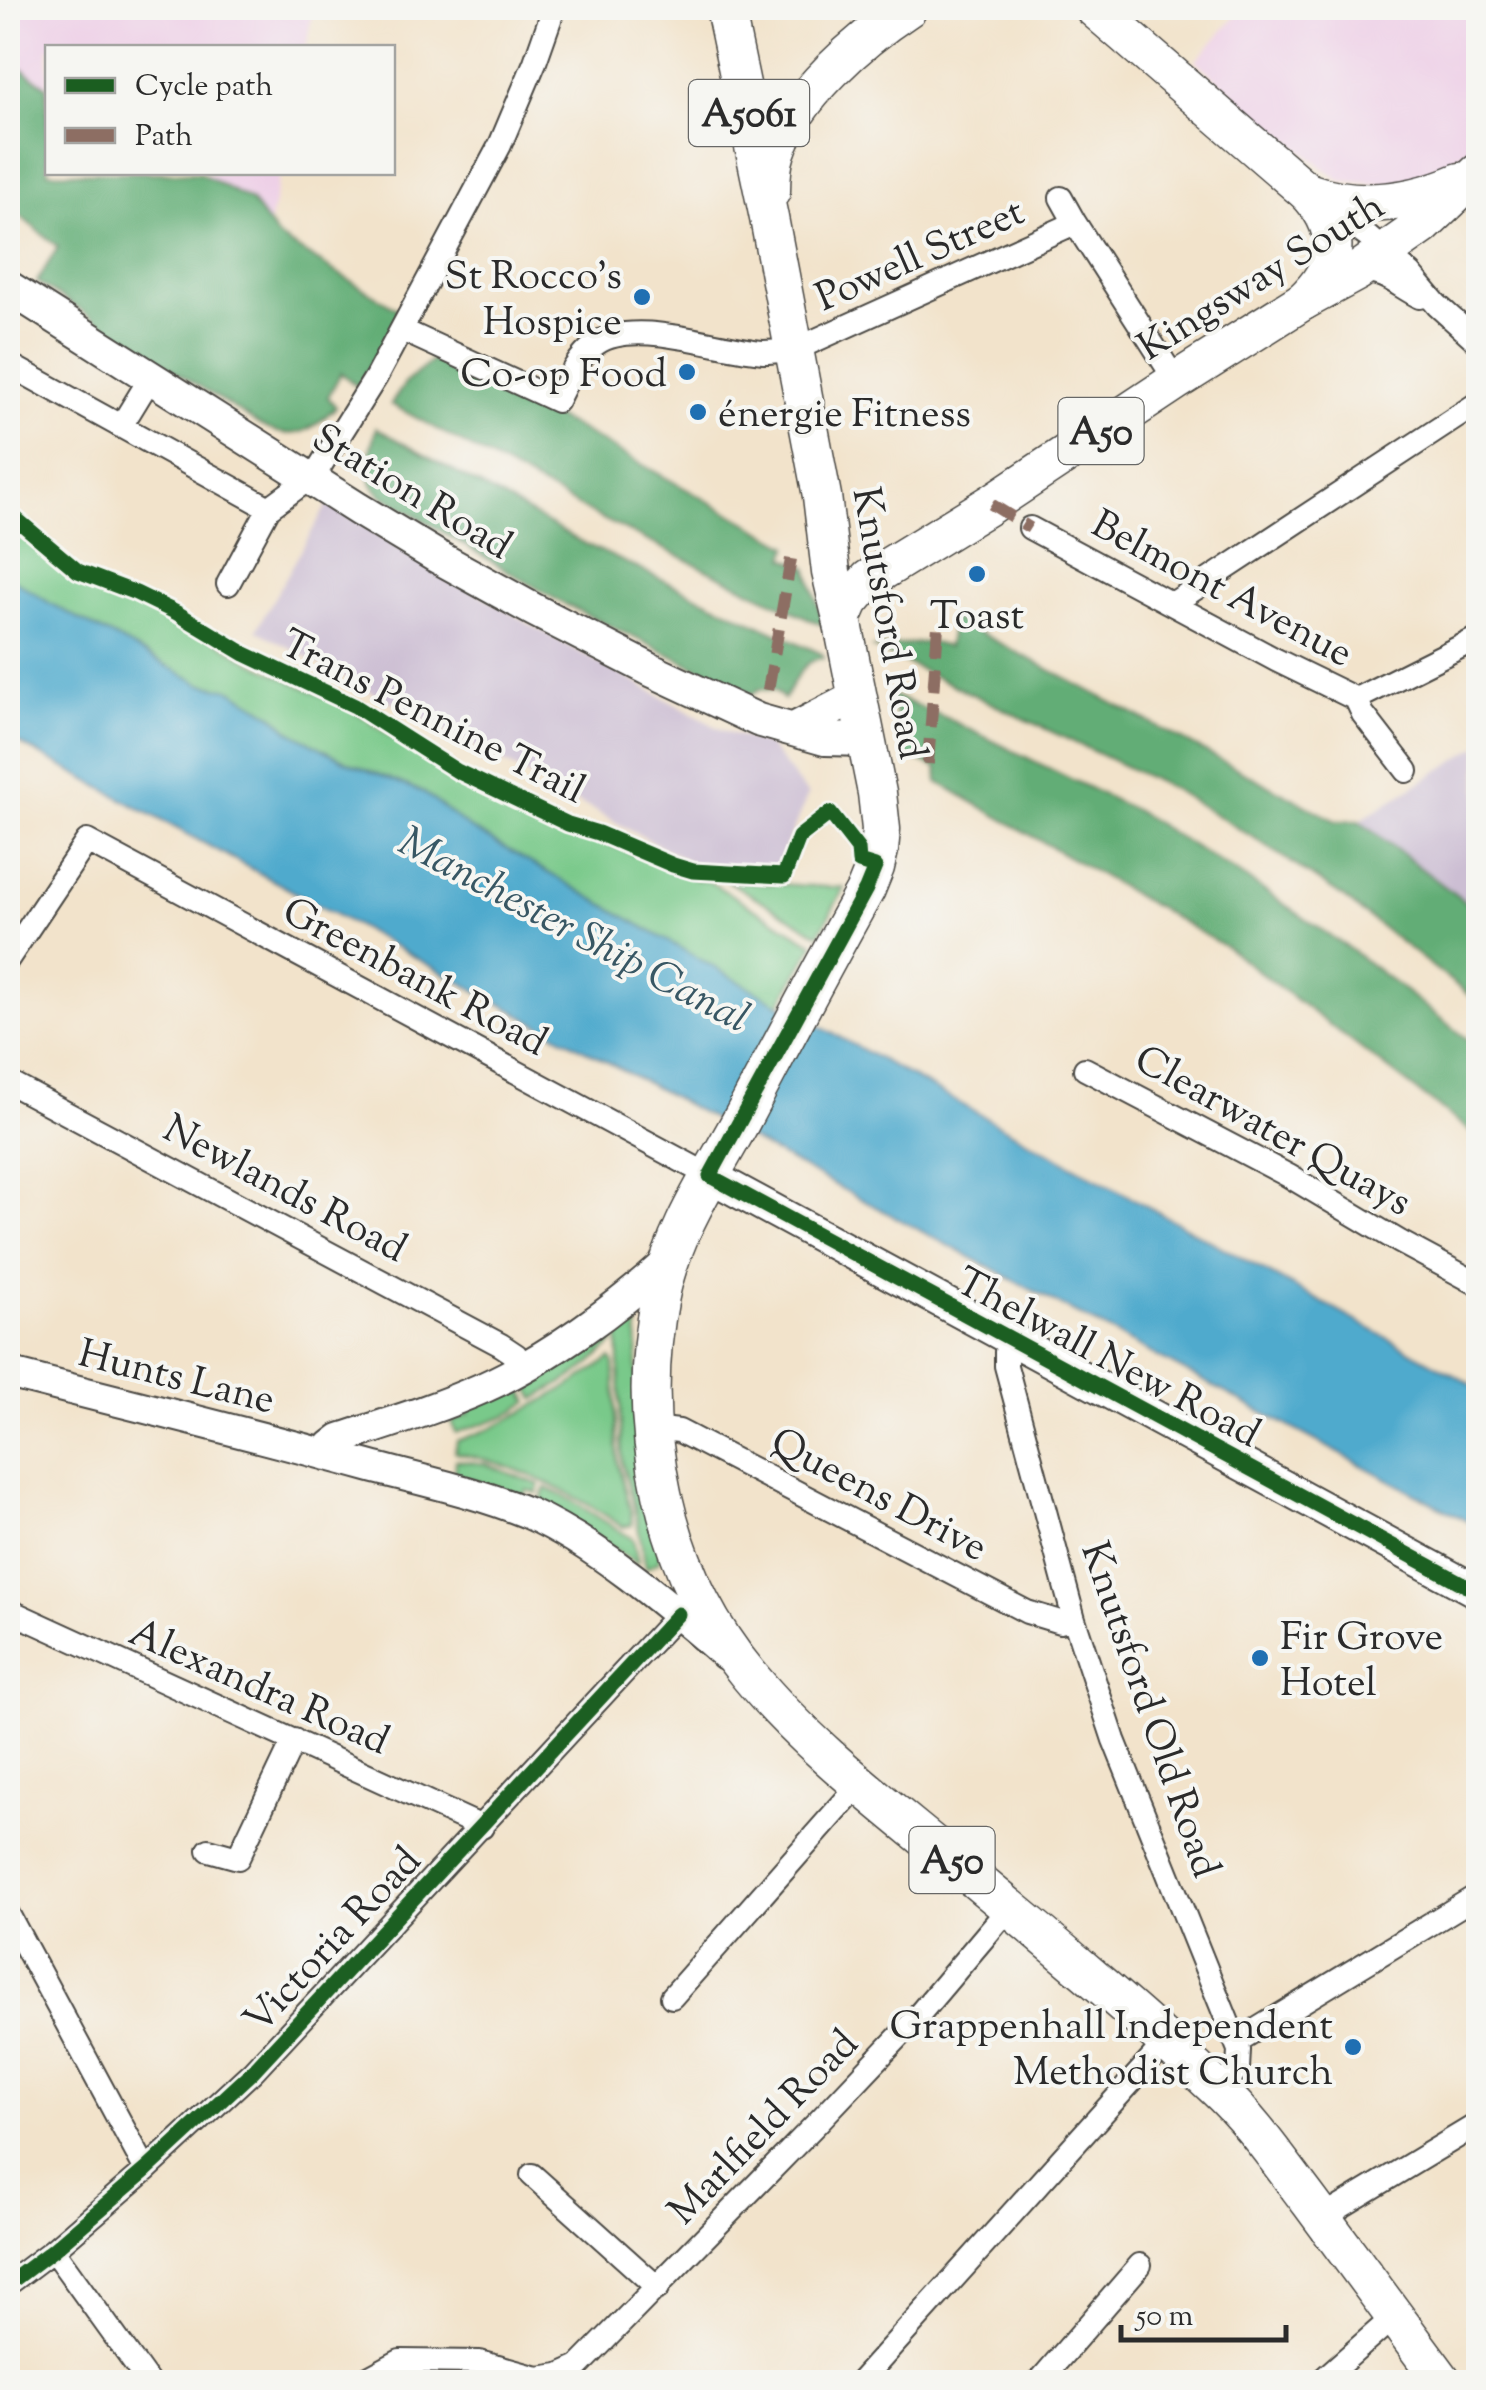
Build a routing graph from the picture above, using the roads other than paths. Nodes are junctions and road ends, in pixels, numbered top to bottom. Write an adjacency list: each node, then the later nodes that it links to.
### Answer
1 (554, 8): 14 (street)
2 (725, 8): 8 (main road, Knutsford Road / A5061)
3 (908, 8): 8 (main road, Knutsford Road / A50)
4 (1103, 10): 6 (main road, A50)
5 (1478, 172): 6 (main road, Kingsway South / A50); 10 (main road, Kingsway South / A50)
6 (1308, 192): 10 (street); 12 (main road, A50)
7 (1061, 198): 9 (street, Powell Street)
8 (770, 218): 16 (main road, Knutsford Road / A50)
9 (1075, 223): 16 (street, Powell Street); 19 (street, Powell Street)
10 (1372, 262): 12 (main road, Kingsway South / A50); 13 (street); 13 (street)
11 (8, 287): 18 (main road, Station Road)
12 (1303, 301): 19 (main road, Kingsway South / A50)
13 (1436, 305): 15 (street)
14 (402, 330): 16 (street); 22 (street)
15 (1478, 342)
16 (794, 350): 25 (main road, Knutsford Road / A50)
17 (8, 364): 21 (street)
18 (151, 377): 21 (street); 22 (main road, Station Road)
19 (1176, 381): 26 (main road, Kingsway South / A50)
20 (1478, 403): 28 (street)
21 (120, 426): 23 (street)
22 (310, 478): 23 (street); 33 (main road, Station Road)
23 (269, 508): 27 (street)
24 (1030, 528): 28 (street, Belmont Avenue)
25 (826, 530): 26 (main road); 29 (main road, Knutsford Road / A50)
26 (898, 560): 29 (main road, Kingsway South / A50)
27 (228, 584)
28 (1172, 604): 32 (street, Belmont Avenue)
29 (842, 618): 31 (main road, Knutsford Road / A50)
30 (1478, 638): 32 (street)
31 (858, 696): 33 (main road); 34 (main road, Knutsford Road / A50)
32 (1356, 699): 35 (street, Belmont Avenue)
33 (794, 728): 34 (main road, Station Road)
34 (867, 740): 39 (main road, Knutsford Road / A50)
35 (1407, 770)
36 (8, 959): 39 (street, Greenbank Road)
37 (1085, 1069): 41 (street, Clearwater Quays)
38 (8, 1082): 43 (street, Newlands Road)
39 (710, 1176): 40 (main road, A50); 42 (main road, Thelwall New Road)
40 (668, 1261): 43 (street); 45 (main road, A50)
41 (1478, 1284)
42 (1010, 1340): 49 (main road, Thelwall New Road); 52 (street, Knutsford Old Road)
43 (524, 1367): 46 (street)
44 (8, 1374): 46 (street, Hunts Lane)
45 (652, 1428): 47 (main road, A50); 52 (street, Queens Drive)
46 (326, 1454): 48 (street, Hunts Lane)
47 (687, 1571): 48 (street); 53 (main road, A50)
48 (626, 1574): 51 (street, Hunts Lane)
49 (1478, 1592)
50 (8, 1610): 54 (street, Alexandra Road)
51 (678, 1614): 53 (street, Hunts Lane); 56 (street, Victoria Road)
52 (1074, 1619): 62 (street, Knutsford Old Road)
53 (745, 1671): 55 (main road, A50)
54 (294, 1740): 56 (street, Alexandra Road); 57 (street)
55 (860, 1784): 59 (main road, A50); 61 (street)
56 (482, 1827): 66 (street, Victoria Road)
57 (209, 1850)
58 (1478, 1895): 62 (street)
59 (1009, 1908): 63 (main road, A50); 72 (street, Marlfield Road)
60 (8, 1914): 66 (street)
61 (669, 2000)
62 (1236, 2042): 64 (street)
63 (1166, 2043): 64 (main road, A50); 77 (street)
64 (1219, 2090): 68 (main road, A50)
65 (1478, 2124): 68 (street)
66 (146, 2170): 69 (street, Victoria Road)
67 (532, 2175): 72 (street)
68 (1322, 2218): 73 (main road, A50)
69 (54, 2250): 71 (street, Victoria Road); 75 (street)
70 (1140, 2264): 78 (street)
71 (8, 2284)
72 (658, 2288): 74 (street, Marlfield Road)
73 (1394, 2316): 79 (street); 80 (main road, A50)
74 (560, 2379): 76 (street)
75 (148, 2382)
76 (361, 2382)
77 (860, 2382)
78 (1039, 2382)
79 (1320, 2382)
80 (1442, 2382)

